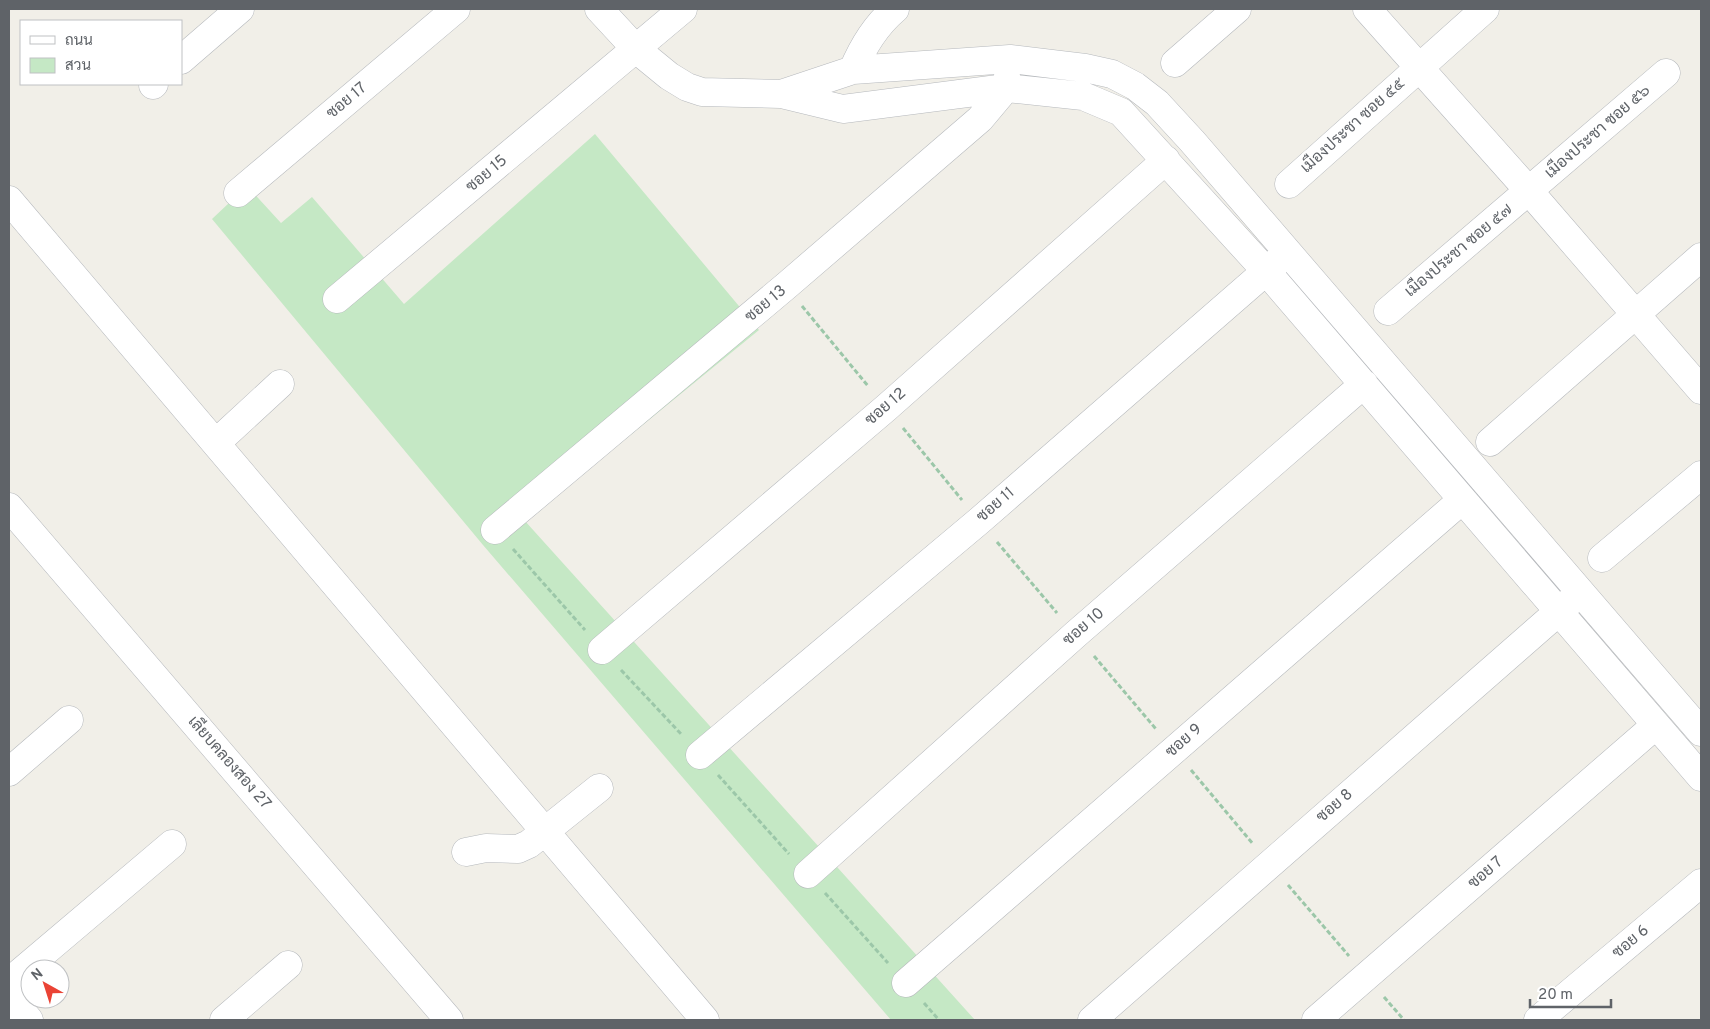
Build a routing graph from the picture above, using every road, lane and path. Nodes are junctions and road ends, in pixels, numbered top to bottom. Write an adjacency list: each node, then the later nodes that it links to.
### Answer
1 (240, 9): 10 (street)
2 (456, 9): 21 (street, ซอย 17)
3 (599, 9): 9 (street)
4 (683, 9): 9 (street, ซอย 15)
5 (895, 9): 14 (street)
6 (1237, 9): 12 (street)
7 (1367, 9): 13 (street)
8 (1485, 9): 13 (street, เมืองประชา ซอย ๕๕)
9 (636, 49): 17 (street); 26 (street, ซอย 15)
10 (182, 59)
11 (1010, 59): 14 (street); 16 (street); 23 (street)
12 (1175, 63)
13 (1417, 68): 19 (street, เมืองประชา ซอย ๕๕); 20 (street)
14 (853, 70): 17 (street)
15 (1666, 73): 20 (street, เมืองประชา ซอย ๕๖)
16 (1006, 88): 17 (street); 18 (street); 37 (street, ซอย 13)
17 (781, 94)
18 (1166, 160): 25 (street); 41 (street, ซอย 12)
19 (1289, 184)
20 (1529, 191): 27 (street, เมืองประชา ซอย ๕๗); 28 (street)
21 (238, 193)
22 (9, 200): 33 (street)
23 (1289, 252): 25 (street, ซอย 11); 39 (street)
24 (1701, 258): 28 (street)
25 (1266, 271): 30 (street); 45 (street, ซอย 11)
26 (337, 299)
27 (1388, 311)
28 (1637, 315): 31 (street); 32 (street)
29 (280, 384): 33 (street)
30 (1364, 384): 35 (street); 52 (street, ซอย 10)
31 (1701, 390)
32 (1490, 442)
33 (216, 443): 49 (street)
34 (1701, 475): 38 (street)
35 (1462, 500): 40 (street); 56 (street, ซอย 9)
36 (9, 506): 60 (street, เลียบคลองสอง 27)
37 (496, 530)
38 (1602, 558)
39 (1579, 593): 40 (street, ซอย 8); 44 (street)
40 (1558, 612): 43 (street); 62 (street, ซอย 8)
41 (602, 650)
42 (69, 720): 46 (street)
43 (1656, 725): 47 (street); 63 (street, ซอย 7)
44 (1701, 732)
45 (700, 755)
46 (9, 772)
47 (1701, 777)
48 (599, 788): 49 (street)
49 (546, 831): 51 (street); 61 (street)
50 (172, 844): 55 (street)
51 (466, 852)
52 (808, 874)
53 (1701, 883): 64 (street, ซอย 6)
54 (288, 965): 59 (street)
55 (9, 982)
56 (906, 983)
57 (9, 996): 58 (street)
58 (29, 1020)
59 (224, 1020)
60 (449, 1020)
61 (705, 1020)
62 (1092, 1020)
63 (1316, 1020)
64 (1538, 1020)

